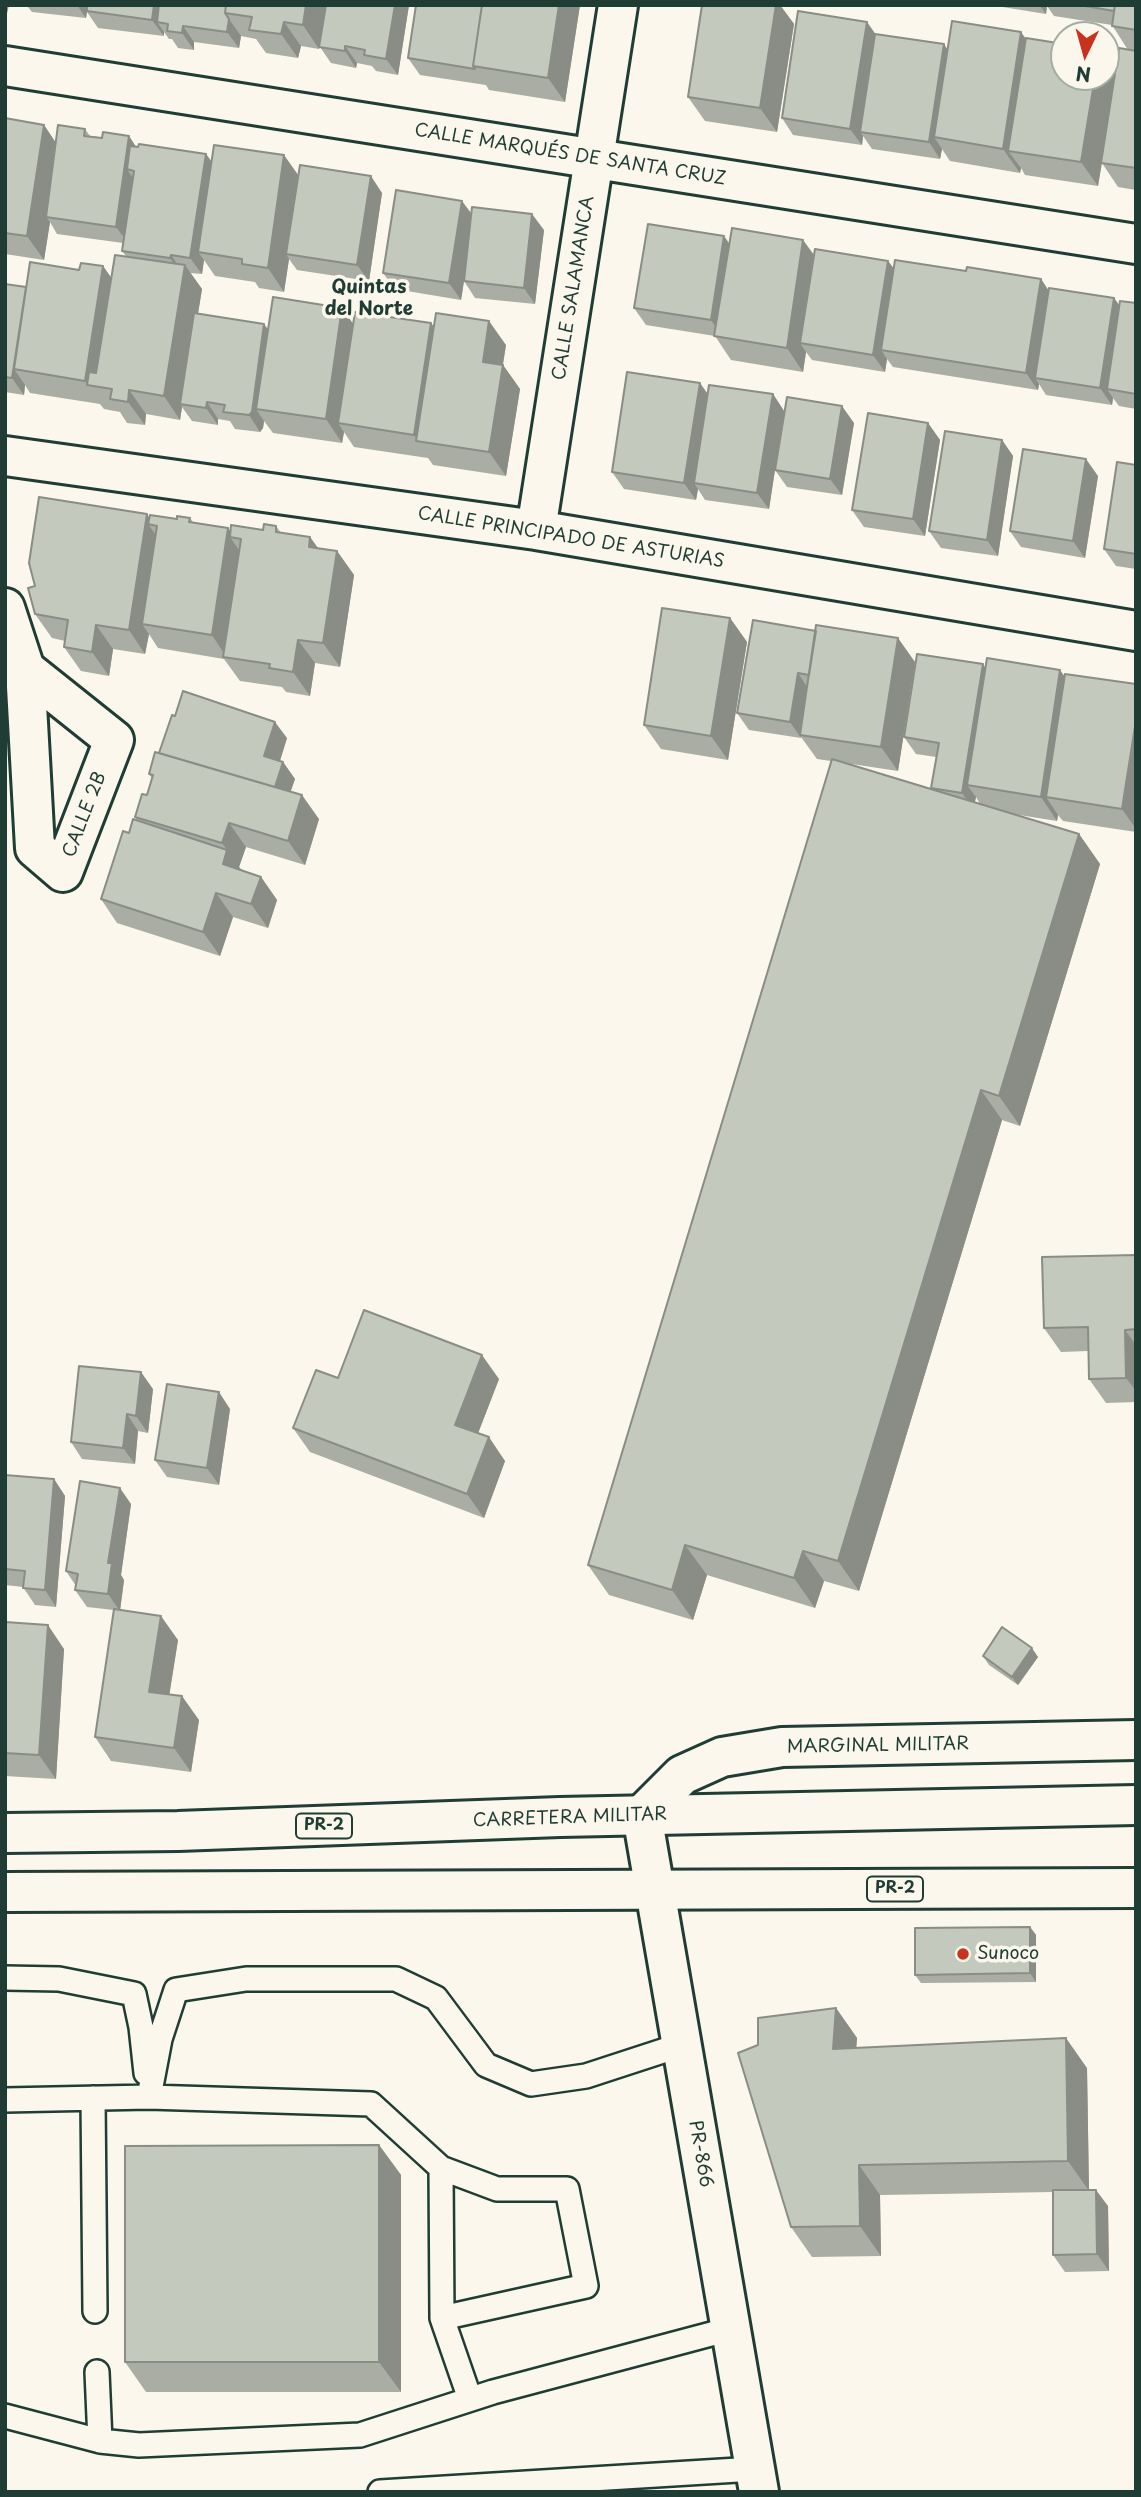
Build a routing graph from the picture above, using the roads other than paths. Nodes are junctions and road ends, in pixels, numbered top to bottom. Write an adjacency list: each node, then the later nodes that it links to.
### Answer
1 (618, 5): 3 (street, CALLE SALAMANCA)
2 (5, 66): 3 (street, CALLE MARQUÉS DE SANTA CRUZ)
3 (594, 159): 4 (street, CALLE MARQUÉS DE SANTA CRUZ); 6 (street, CALLE SALAMANCA)
4 (1136, 244)
5 (5, 456): 6 (street, CALLE PRINCIPADO DE ASTURIAS)
6 (536, 530): 8 (street, CALLE PRINCIPADO DE ASTURIAS)
7 (5, 608): 9 (street)
8 (1136, 631)
9 (25, 669)
10 (1136, 1740): 12 (street, MARGINAL MILITAR)
11 (1136, 1805): 12 (street, CARRETERA MILITAR / PR-2)
12 (642, 1815): 13 (street, CARRETERA MILITAR / PR-2); 15 (street, PR-866 / PR-866)
13 (5, 1833)
14 (1136, 1888): 15 (street, PR-2)
15 (655, 1890): 16 (street, PR-2); 18 (street, PR-866 / PR-866)
16 (5, 1892)
17 (5, 1979): 19 (lane)
18 (681, 2045): 19 (lane); 25 (street, PR-866 / PR-866)
19 (149, 2097): 20 (lane); 22 (lane)
20 (93, 2098): 21 (lane); 23 (lane)
21 (5, 2099)
22 (441, 2168): 24 (lane); 24 (lane)
23 (95, 2311)
24 (442, 2318): 27 (lane)
25 (730, 2329): 27 (lane); 30 (street, PR-866 / PR-866)
26 (97, 2372): 29 (lane)
27 (470, 2399): 29 (lane)
28 (5, 2416): 29 (lane)
29 (100, 2441)
30 (756, 2480): 31 (lane)
31 (380, 2492)

